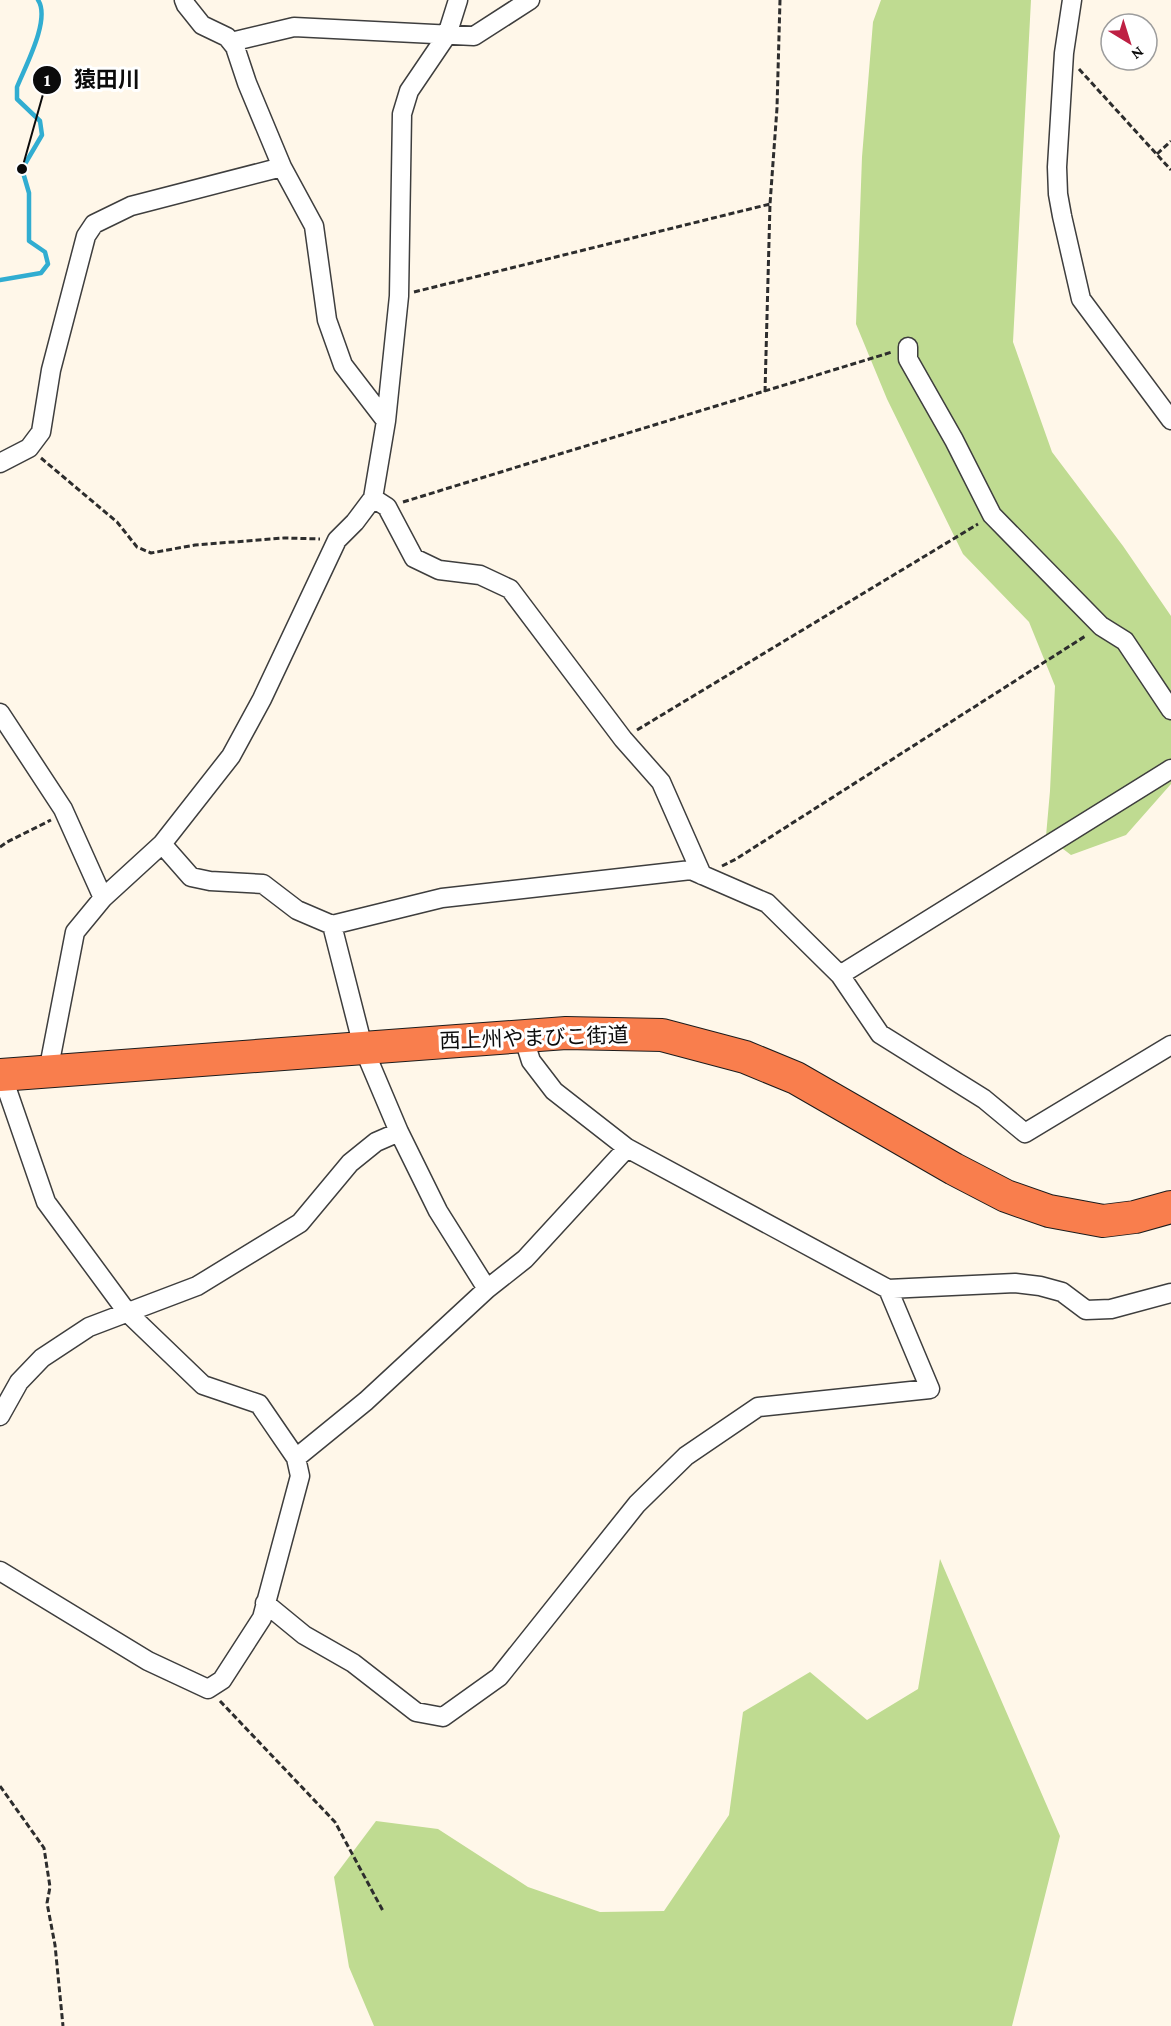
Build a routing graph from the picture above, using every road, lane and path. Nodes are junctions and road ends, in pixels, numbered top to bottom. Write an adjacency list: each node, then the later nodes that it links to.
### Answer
1 (184, 0): 7 (street)
2 (458, 0): 6 (street)
3 (530, 0): 6 (street)
4 (780, 0): 13 (path)
5 (1072, 0): 8 (street)
6 (447, 34): 7 (street); 14 (street)
7 (231, 42): 11 (street)
8 (1064, 53): 10 (path); 17 (street)
9 (1171, 141): 10 (path)
10 (1157, 154): 12 (path)
11 (282, 167): 18 (street); 19 (street)
12 (1171, 170)
13 (770, 204): 14 (path); 16 (path)
14 (399, 296): 18 (street)
15 (908, 347): 16 (path); 22 (street)
16 (765, 392): 21 (path)
17 (1171, 420)
18 (386, 421): 21 (street)
19 (29, 448): 20 (street); 23 (path)
20 (0, 463)
21 (380, 503): 23 (street); 27 (street)
22 (992, 515): 24 (street); 27 (path)
23 (337, 540): 30 (street)
24 (1101, 626): 25 (street); 32 (path)
25 (1171, 710)
26 (0, 713): 29 (street)
27 (623, 739): 32 (street)
28 (1171, 769): 35 (street)
29 (65, 814): 31 (path); 33 (street)
30 (162, 844): 33 (street); 34 (street)
31 (0, 847)
32 (702, 875): 34 (street); 35 (street)
33 (103, 898): 39 (street)
34 (332, 925): 38 (street)
35 (840, 975): 37 (street)
36 (523, 1036): 38 (highway, 西上州やまびこ街道); 42 (street); 43 (highway, 西上州やまびこ街道)
37 (1171, 1045)
38 (363, 1047): 39 (highway, 西上州やまびこ街道); 41 (street)
39 (48, 1072): 40 (highway, 西上州やまびこ街道)
40 (1, 1075): 47 (street)
41 (399, 1132): 44 (street); 47 (street)
42 (627, 1148): 44 (street); 45 (street)
43 (1171, 1207)
44 (487, 1289): 49 (street)
45 (888, 1289): 46 (street); 51 (street)
46 (1171, 1293)
47 (127, 1312): 48 (street); 49 (street)
48 (0, 1416)
49 (296, 1458): 51 (street)
50 (0, 1570): 52 (street)
51 (265, 1603): 52 (street)
52 (208, 1689): 54 (path)
53 (0, 1786): 55 (path)
54 (383, 1911)
55 (63, 2026)

